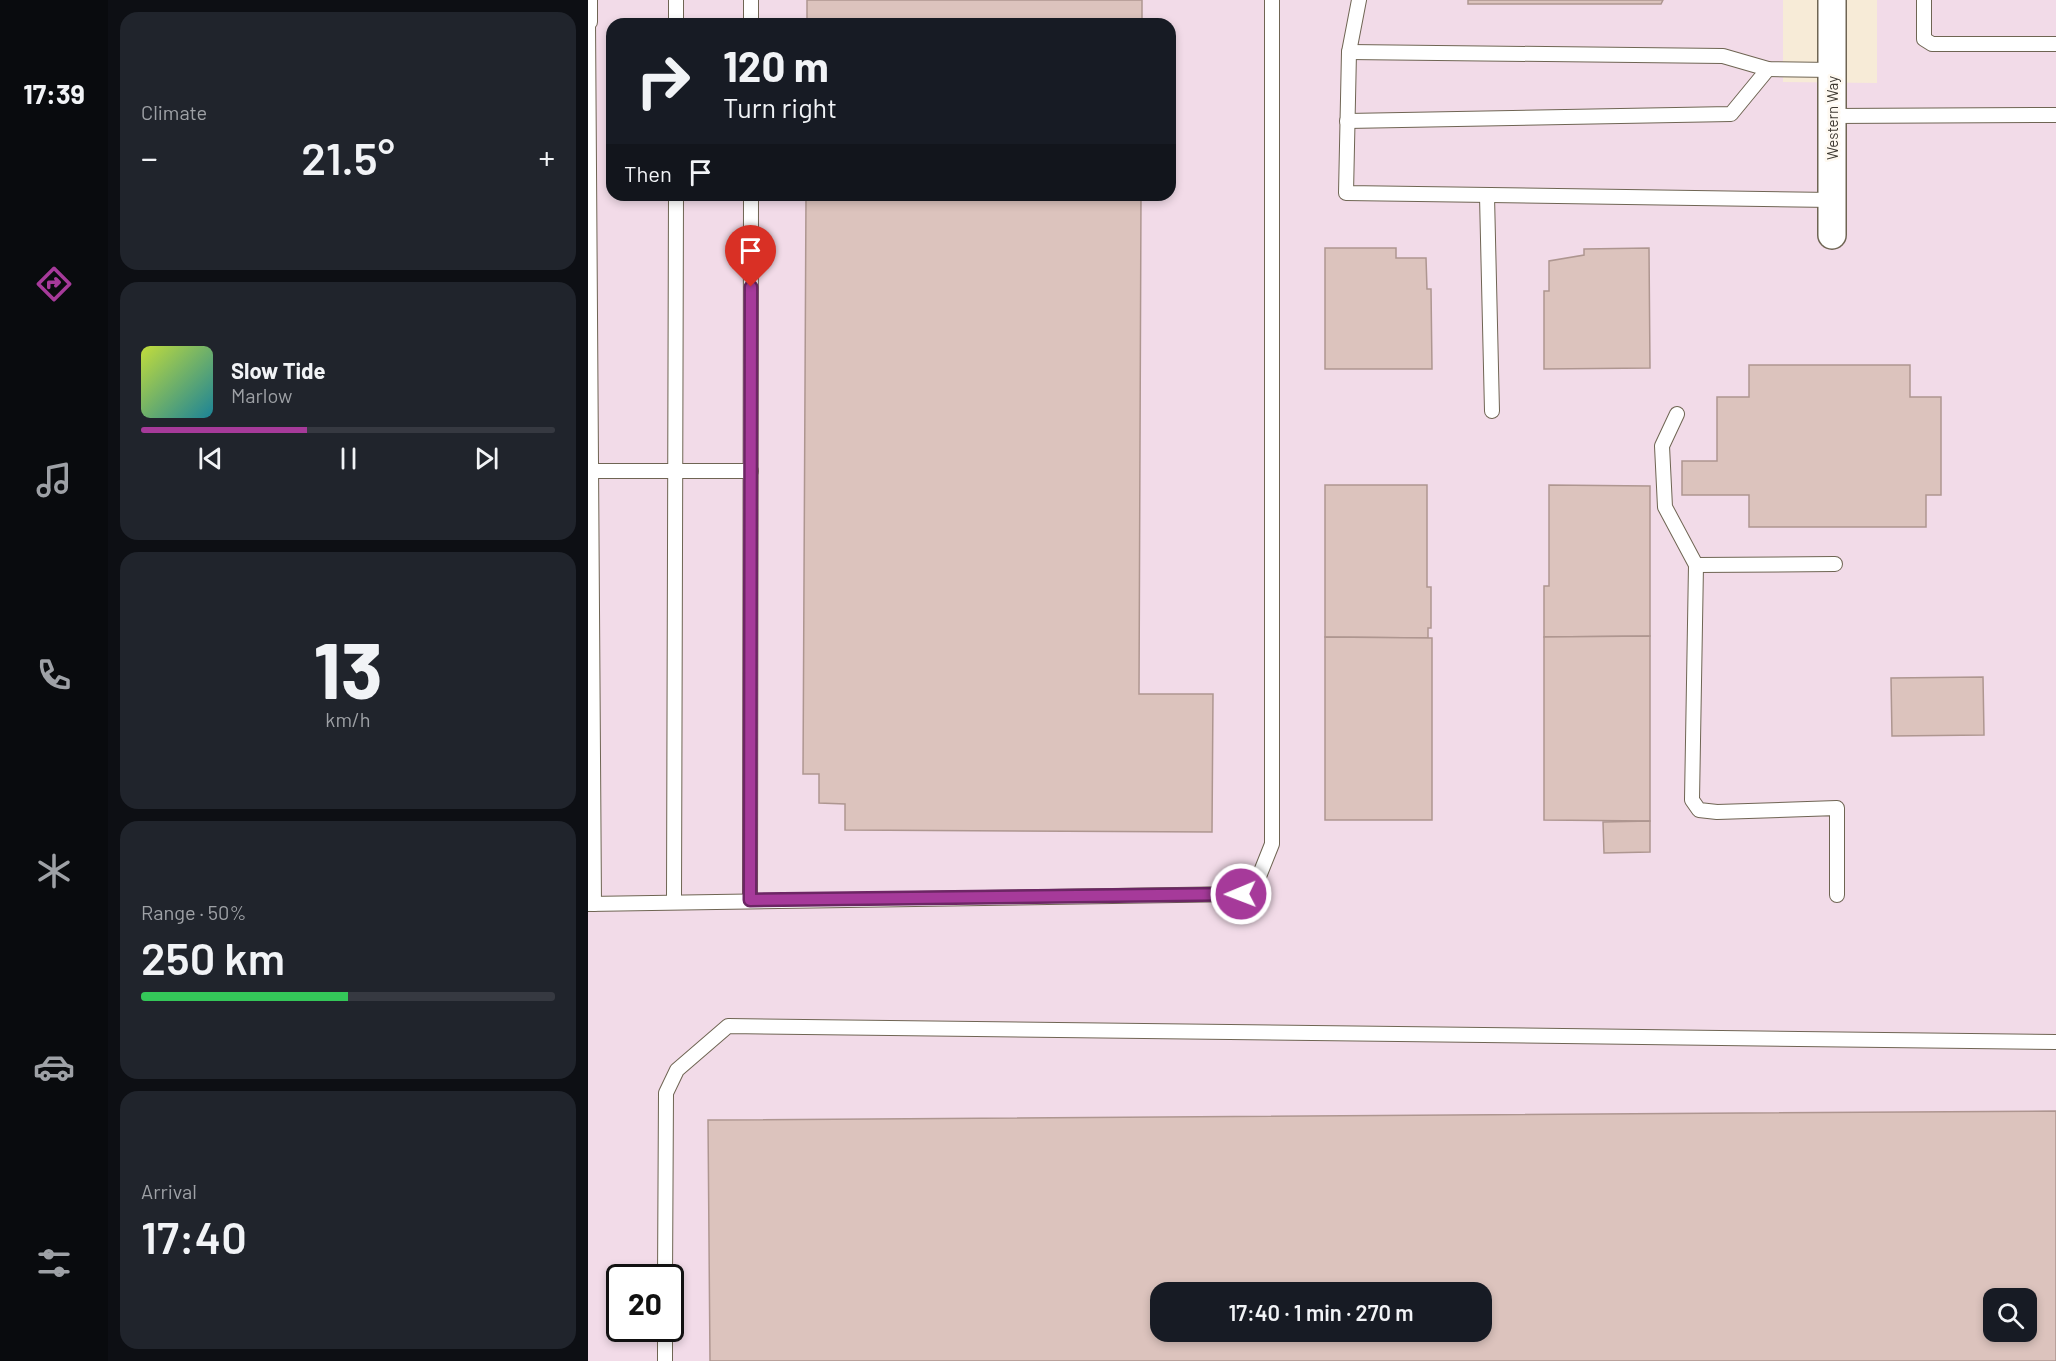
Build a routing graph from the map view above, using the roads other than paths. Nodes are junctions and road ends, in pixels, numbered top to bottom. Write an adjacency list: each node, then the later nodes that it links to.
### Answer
1 (590, 0): 10 (lane)
2 (676, 0): 8 (lane)
3 (751, 0): 9 (lane)
4 (1272, 0): 33 (lane)
5 (1359, 0): 12 (lane)
6 (1832, 0): 14 (street, Western Way)
7 (1924, 0): 11 (lane)
8 (676, 18)
9 (751, 18)
10 (589, 22): 24 (lane)
11 (2056, 44)
12 (1349, 52): 13 (lane); 17 (lane)
13 (1768, 69): 14 (lane); 17 (lane)
14 (1832, 70): 16 (street, Western Way)
15 (2056, 115): 16 (lane)
16 (1832, 116): 19 (street, Western Way)
17 (1347, 121): 18 (lane)
18 (1487, 195): 19 (lane); 23 (lane)
19 (1832, 200): 22 (street, Western Way)
20 (676, 201): 27 (lane)
21 (751, 201): 28 (lane)
22 (1832, 236)
23 (1492, 411)
24 (590, 414): 26 (lane)
25 (1677, 414): 31 (lane)
26 (593, 471): 27 (lane); 29 (lane)
27 (675, 471): 28 (lane); 34 (lane)
28 (751, 471): 33 (lane)
29 (591, 518): 35 (lane)
30 (1835, 564): 31 (lane)
31 (1696, 565): 32 (lane)
32 (1837, 896)
33 (750, 900): 34 (lane)
34 (674, 902): 35 (lane)
35 (591, 904)
36 (2056, 1042): 37 (lane)
37 (665, 1264)
38 (665, 1342): 39 (lane)
39 (665, 1361)

